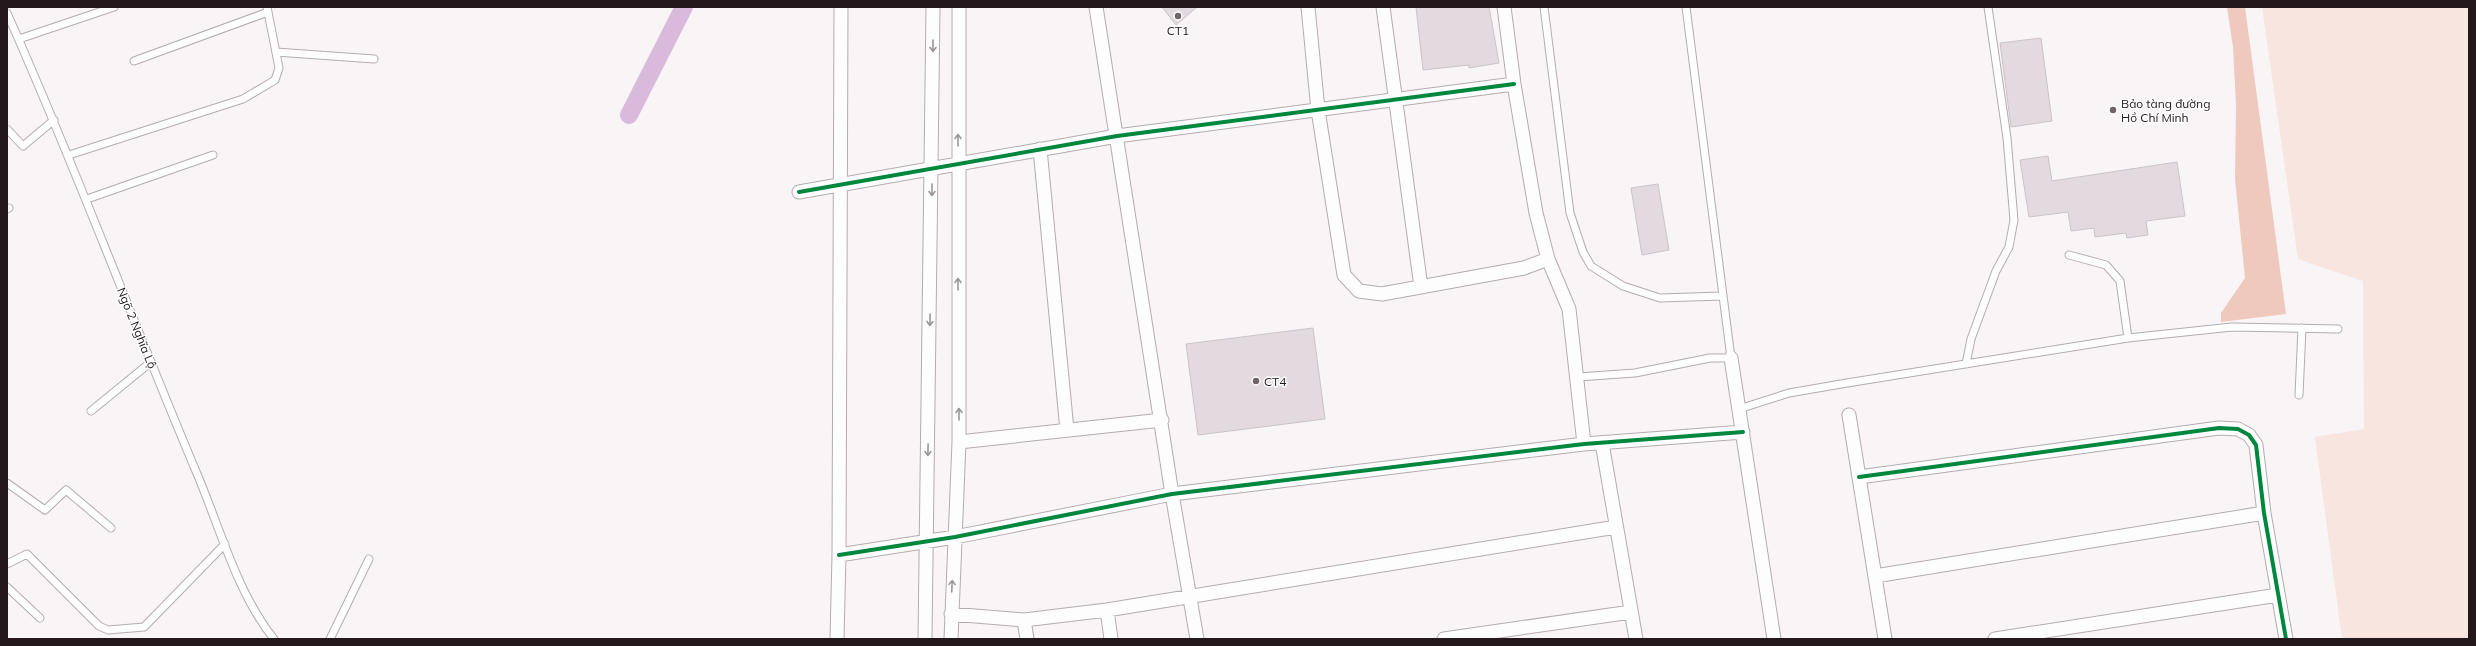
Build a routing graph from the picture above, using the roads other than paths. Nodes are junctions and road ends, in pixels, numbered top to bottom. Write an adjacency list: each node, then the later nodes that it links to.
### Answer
1 (114, 7): 14 (lane)
2 (842, 7): 29 (street)
3 (933, 7): 28 (street, one-way to 28)
4 (959, 7): 27 (street, one-way to 4)
5 (1096, 7): 23 (street)
6 (1308, 7): 20 (street)
7 (1383, 7): 19 (street)
8 (1504, 7): 18 (street)
9 (1544, 7): 35 (lane)
10 (1686, 7): 35 (lane)
11 (1988, 7): 41 (lane)
12 (267, 9): 15 (lane); 17 (lane)
13 (7, 13): 14 (lane, Ngõ 2 Nghĩa Lộ)
14 (19, 39): 21 (lane, Ngõ 2 Nghĩa Lộ)
15 (276, 52): 16 (lane); 25 (lane)
16 (374, 59)
17 (134, 60)
18 (1514, 84): 19 (street); 33 (street)
19 (1396, 100): 20 (street); 34 (street)
20 (1318, 110): 23 (street); 34 (street)
21 (54, 120): 22 (lane); 25 (lane, Ngõ 2 Nghĩa Lộ)
22 (7, 129)
23 (1117, 136): 24 (street); 47 (street)
24 (1040, 150): 27 (street); 48 (street)
25 (69, 155): 31 (lane, Ngõ 2 Nghĩa Lộ)
26 (213, 155): 31 (lane)
27 (958, 164): 28 (street); 50 (street, one-way to 27)
28 (932, 168): 29 (street); 60 (street, one-way to 60)
29 (840, 184): 30 (street); 62 (street)
30 (799, 192)
31 (87, 199): 40 (lane, Ngõ 2 Nghĩa Lộ)
32 (2069, 255): 38 (lane)
33 (1548, 259): 34 (street); 42 (street)
34 (1421, 287)
35 (1722, 296): 39 (lane)
36 (2302, 328): 37 (lane); 38 (lane); 43 (lane)
37 (2338, 329)
38 (2128, 338): 41 (lane)
39 (1731, 358): 42 (lane); 44 (street)
40 (151, 362): 45 (lane); 61 (lane, Ngõ 2 Nghĩa Lộ)
41 (1966, 364): 44 (lane)
42 (1578, 377): 52 (street)
43 (2299, 395)
44 (1739, 409): 49 (street)
45 (91, 411)
46 (1849, 416): 53 (street)
47 (1162, 420): 48 (street); 55 (street)
48 (1067, 430): 50 (street)
49 (1743, 432): 51 (street); 84 (street)
50 (959, 442): 59 (street)
51 (1602, 443): 52 (street); 57 (street)
52 (1584, 444): 55 (street)
53 (1859, 477): 56 (street); 65 (street)
54 (7, 483): 58 (lane)
55 (1172, 494): 59 (street); 67 (street)
56 (2264, 513): 65 (street); 68 (street)
57 (1616, 527): 67 (street); 70 (street)
58 (111, 528)
59 (955, 537): 60 (street); 71 (street, one-way to 59)
60 (926, 541): 62 (street); 77 (street)
61 (225, 544): 64 (lane); 74 (lane, Ngõ 2 Nghĩa Lộ)
62 (839, 555): 76 (street)
63 (369, 559): 75 (lane)
64 (7, 564)
65 (1875, 576): 85 (street)
66 (7, 587): 72 (lane)
67 (1190, 595): 69 (street); 81 (street)
68 (2278, 595): 86 (street); 87 (street)
69 (1107, 610): 73 (street); 80 (street)
70 (1631, 612): 82 (street); 83 (street)
71 (951, 614): 73 (street); 78 (street)
72 (40, 618)
73 (1024, 620): 79 (street)
74 (274, 639)
75 (330, 639)
76 (837, 639)
77 (925, 639)
78 (951, 639)
79 (1027, 639)
80 (1111, 639)
81 (1197, 639)
82 (1444, 639)
83 (1636, 639)
84 (1774, 639)
85 (1885, 639)
86 (1995, 639)
87 (2286, 639)

